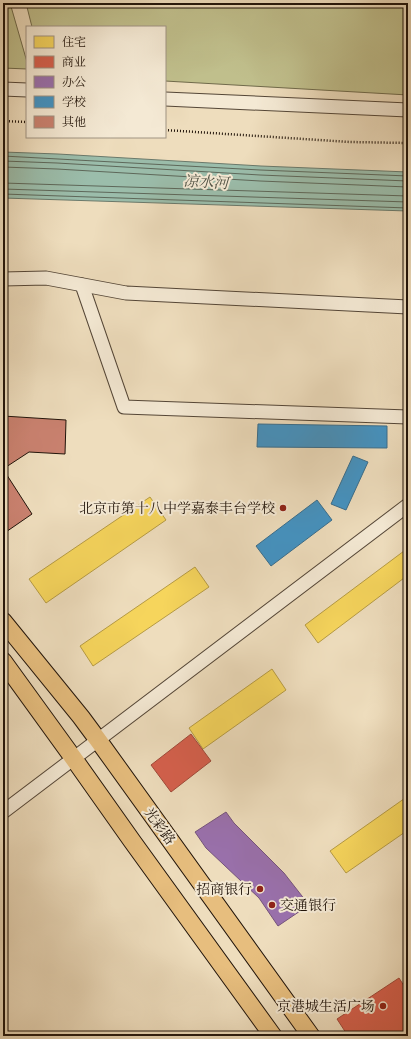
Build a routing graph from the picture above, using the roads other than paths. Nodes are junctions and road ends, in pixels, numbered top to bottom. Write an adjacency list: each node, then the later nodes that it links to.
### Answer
1 (3, 89): 2 (street)
2 (26, 90)
3 (166, 99): 4 (street)
4 (408, 110)
5 (3, 279): 6 (street)
6 (82, 285): 7 (street); 8 (street)
7 (408, 307)
8 (408, 417)
9 (408, 505): 12 (street)
10 (3, 621): 12 (main road, 光彩路)
11 (3, 661): 13 (main road)
12 (98, 740): 13 (street); 16 (main road, 光彩路)
13 (74, 758): 14 (street); 15 (main road)
14 (3, 812)
15 (273, 1036)
16 (311, 1036)

